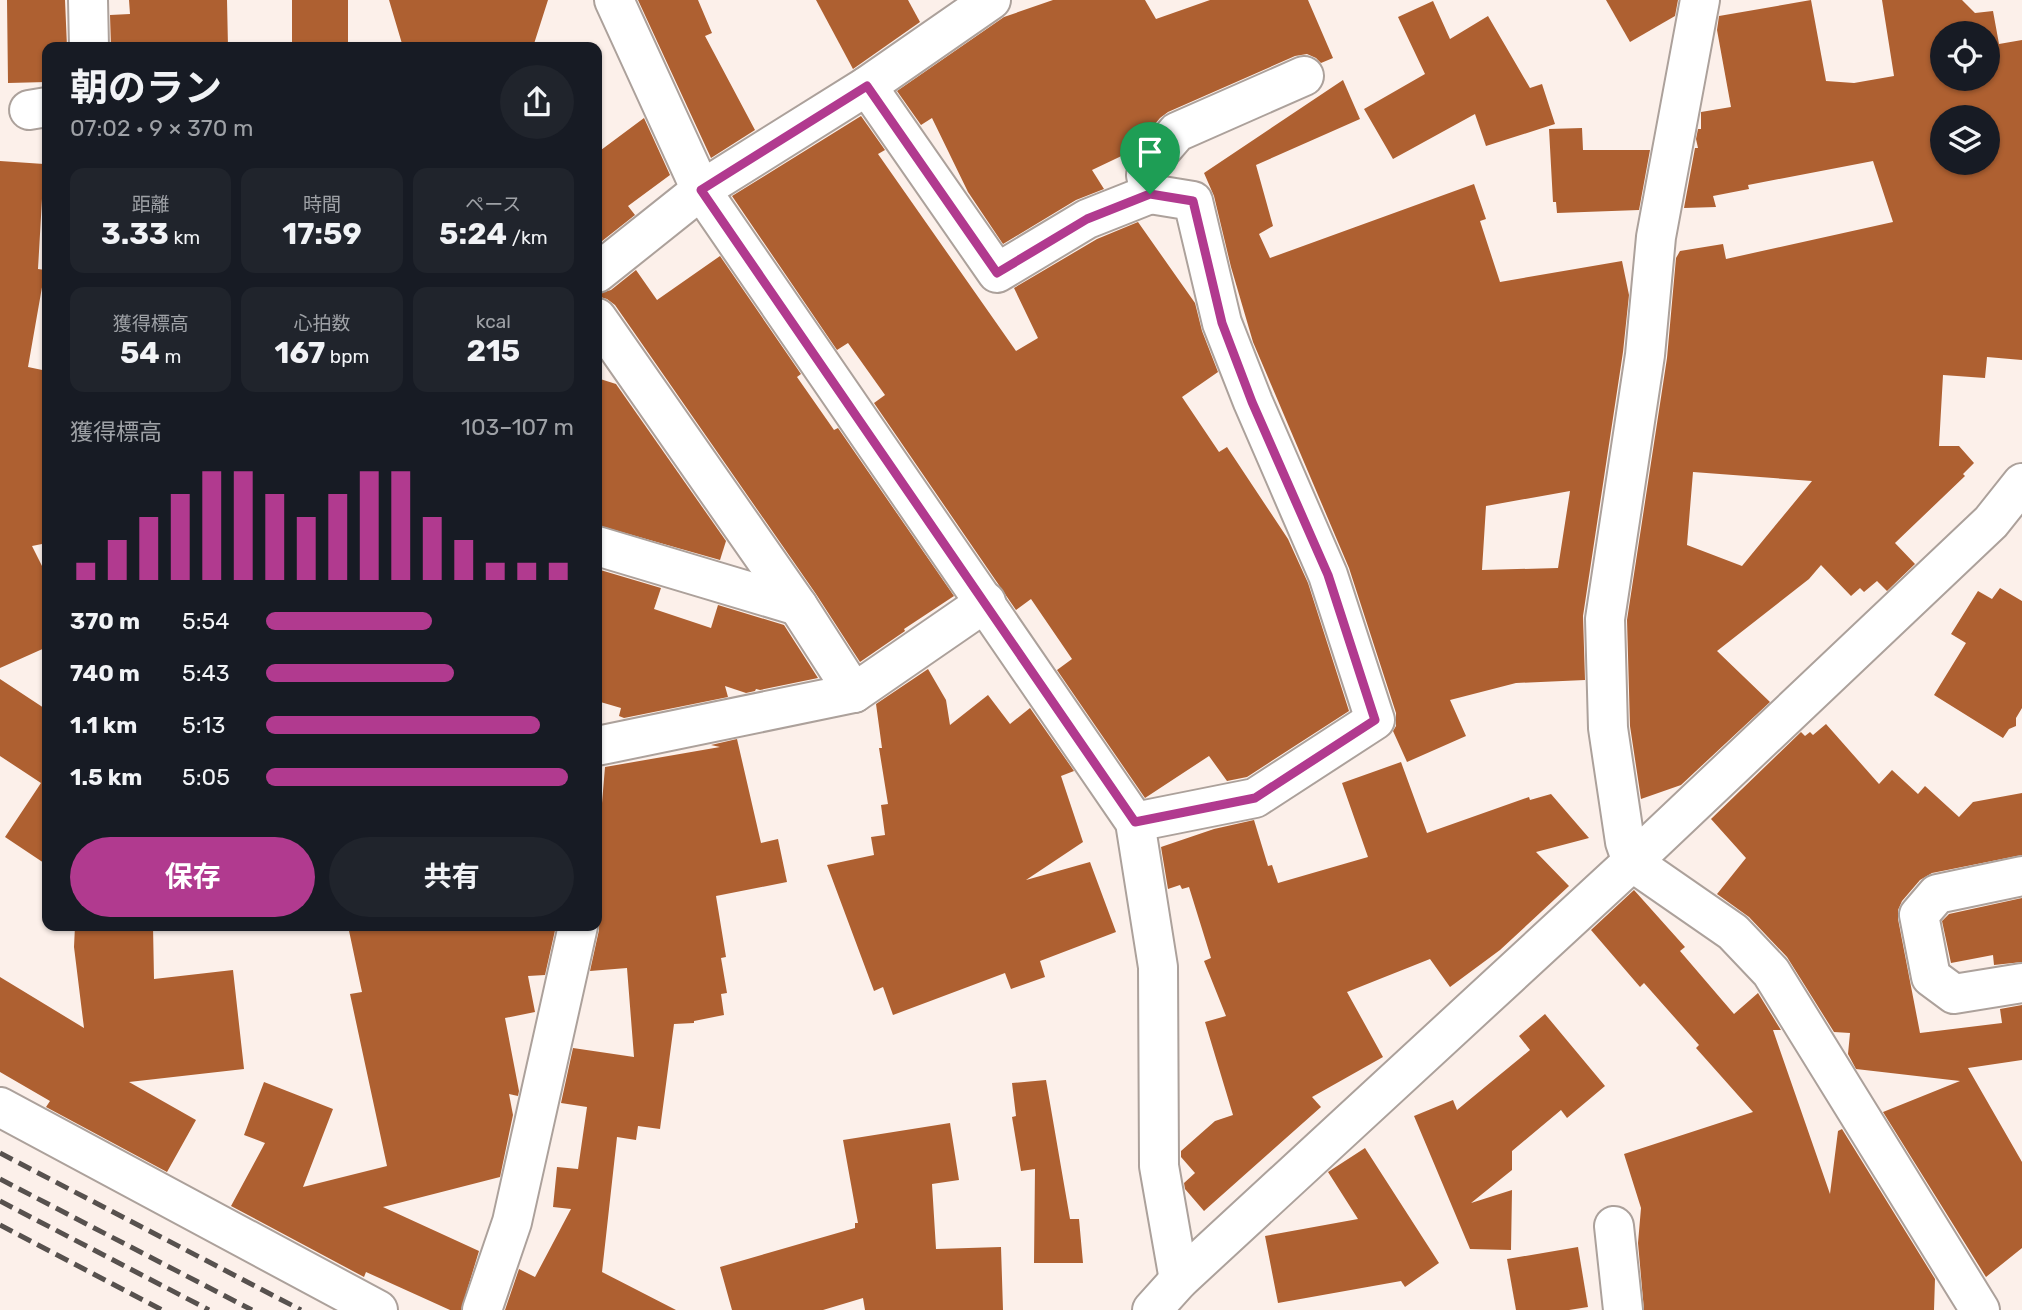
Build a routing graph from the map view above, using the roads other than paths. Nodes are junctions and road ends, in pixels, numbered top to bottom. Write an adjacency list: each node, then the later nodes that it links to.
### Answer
1 (88, 0): 5 (street)
2 (614, 0): 8 (street)
3 (991, 0): 7 (street)
4 (1700, 0): 19 (street)
5 (89, 42)
6 (1304, 76): 9 (street)
7 (867, 86): 8 (street); 9 (street)
8 (701, 190): 10 (street); 14 (street)
9 (1150, 194): 18 (street)
10 (602, 269)
11 (602, 325): 15 (street)
12 (2022, 483): 19 (street)
13 (602, 547): 15 (street)
14 (986, 602): 16 (street); 18 (street)
15 (798, 606): 16 (street)
16 (854, 693): 17 (street)
17 (602, 745)
18 (1135, 822): 25 (street)
19 (1632, 862): 25 (street); 30 (street)
20 (2022, 876): 22 (street)
21 (577, 931): 27 (street)
22 (2022, 983)
23 (0, 1107): 26 (street)
24 (1614, 1226): 29 (street)
25 (1179, 1280): 28 (street)
26 (378, 1310)
27 (482, 1310)
28 (1152, 1310)
29 (1623, 1310)
30 (1980, 1310)

